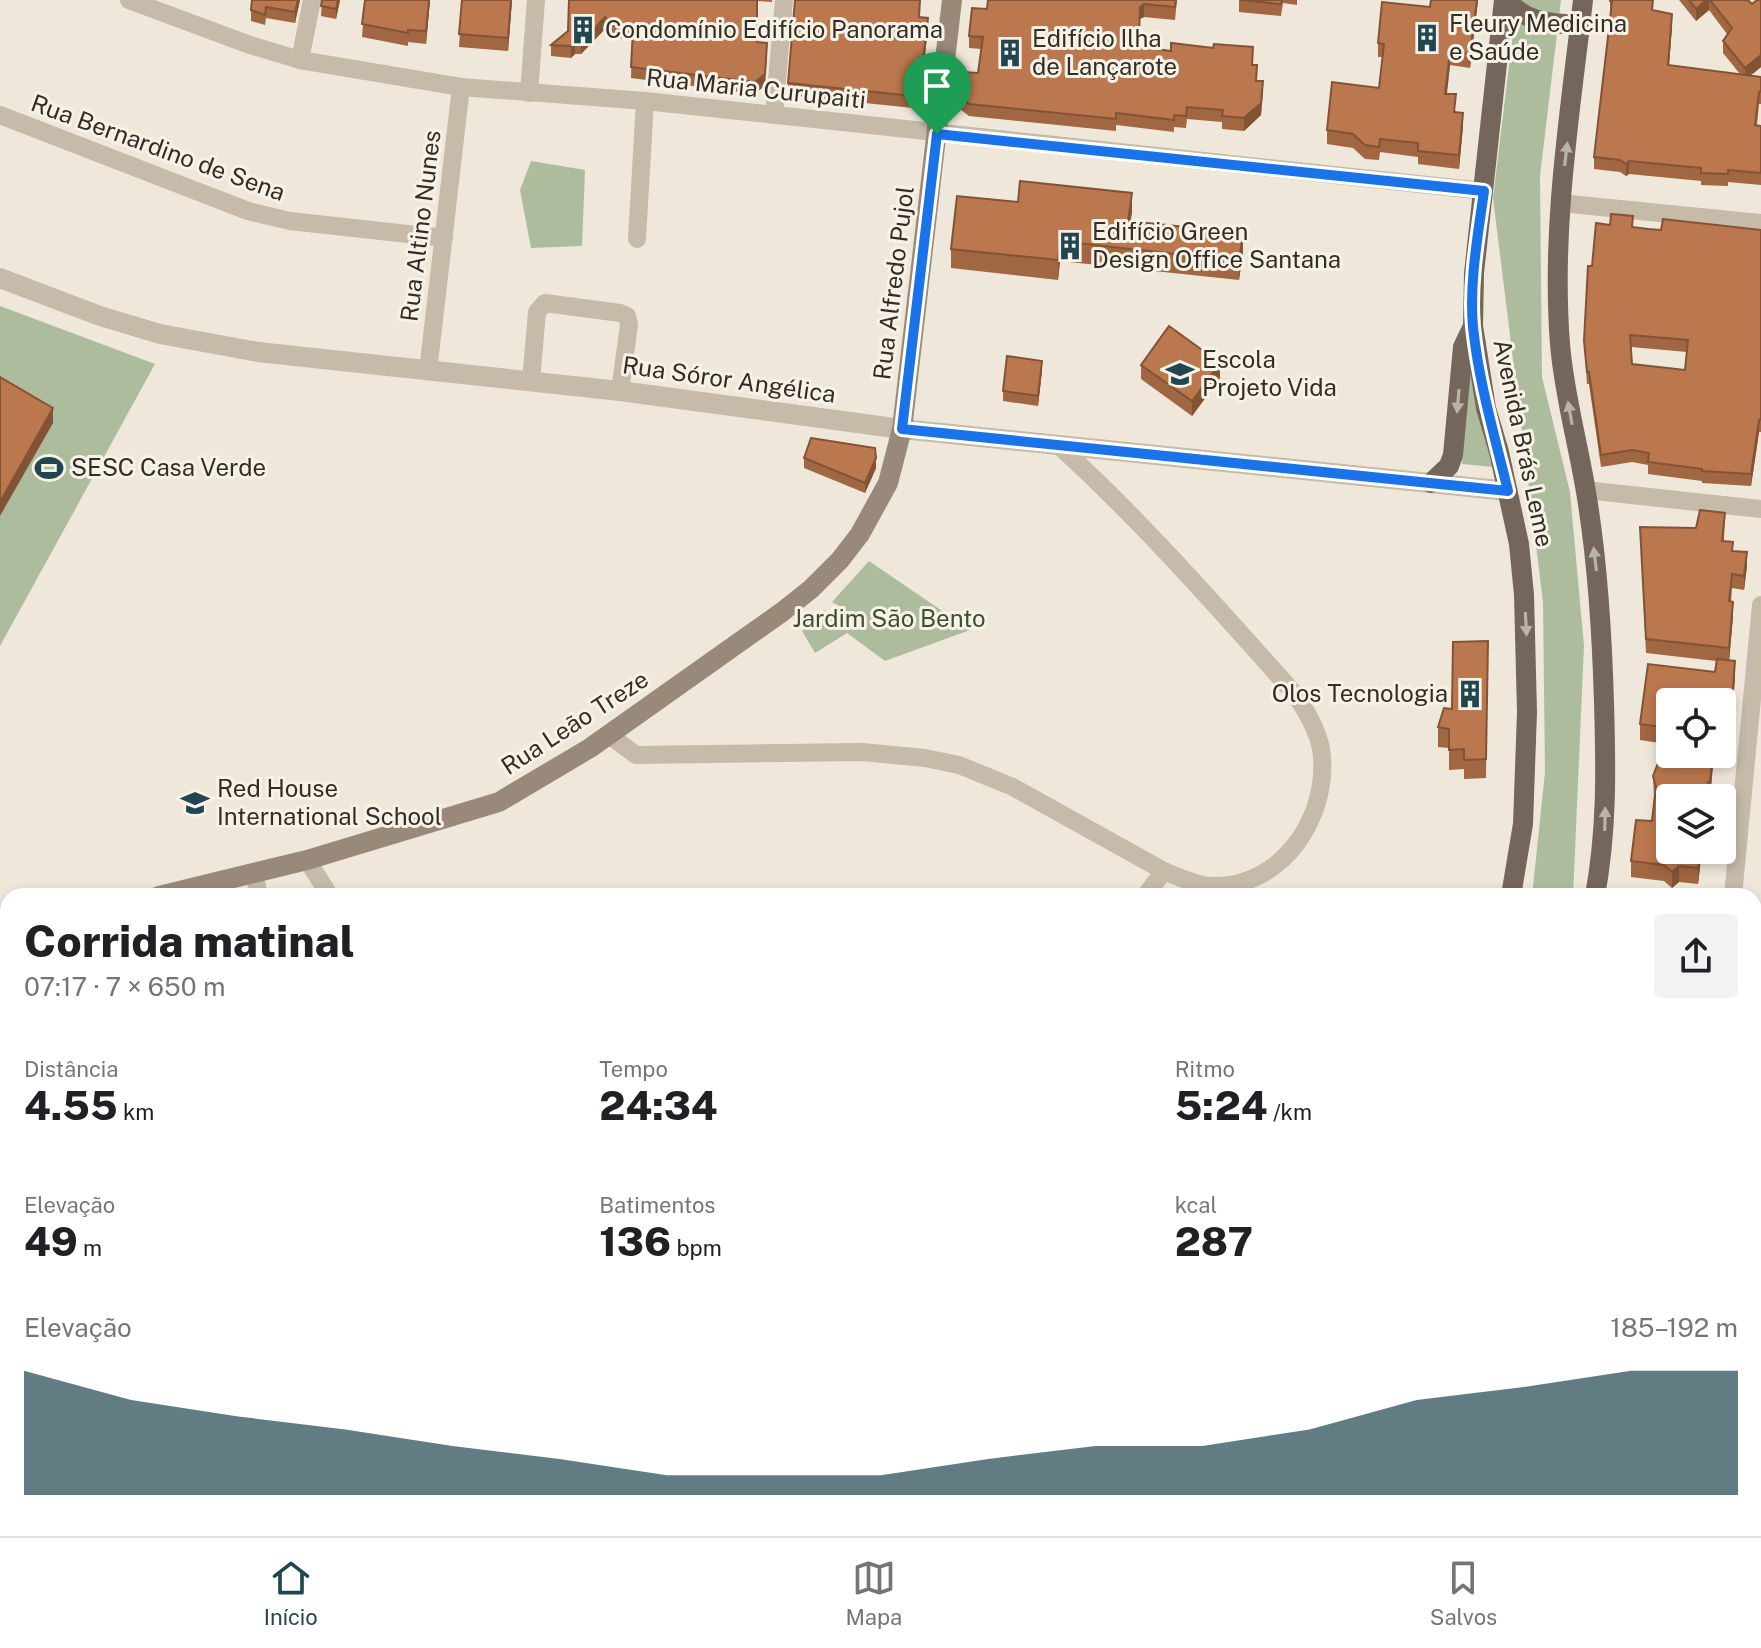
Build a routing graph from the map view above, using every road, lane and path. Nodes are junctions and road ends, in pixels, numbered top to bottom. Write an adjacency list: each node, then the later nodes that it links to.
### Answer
1 (312, 0): 9 (street)
2 (536, 0): 11 (street)
3 (784, 0): 14 (street)
4 (952, 0): 15 (main road, Rua Alfredo Pujol)
5 (1506, 0): 8 (main road); 16 (main road, Avenida Brás Leme)
6 (1583, 0): 8 (main road, Avenida Brás Leme)
7 (140, 2): 9 (street, Rua Maria Curupaiti)
8 (1580, 25): 17 (main road, Avenida Brás Leme, one-way to 8)
9 (300, 60): 10 (street, Rua Maria Curupaiti)
10 (461, 87): 11 (street, Rua Maria Curupaiti); 19 (street, Rua Altino Nunes)
11 (529, 93): 12 (street, Rua Maria Curupaiti)
12 (645, 101): 14 (street, Rua Maria Curupaiti); 20 (street)
13 (0, 115): 19 (street, Rua Bernardino de Sena)
14 (774, 115): 15 (street, Rua Maria Curupaiti)
15 (937, 134): 16 (street, Rua Maria Curupaiti); 26 (main road, Rua Alfredo Pujol)
16 (1484, 191): 22 (main road, Avenida Brás Leme)
17 (1560, 203): 18 (street); 29 (main road, Avenida Brás Leme, one-way to 17)
18 (1761, 223)
19 (444, 238): 23 (street, Rua Altino Nunes)
20 (637, 239)
21 (0, 278): 23 (street, Rua Sóror Angélica)
22 (1473, 326): 28 (main road, one-way to 28); 30 (main road, Avenida Brás Leme)
23 (428, 371): 24 (street, Rua Sóror Angélica)
24 (531, 381): 25 (street, Rua Sóror Angélica); 25 (street)
25 (620, 391): 26 (street, Rua Sóror Angélica)
26 (902, 429): 27 (street, Rua Sóror Angélica); 34 (main road, Rua Leão Treze)
27 (1057, 444): 28 (street, Rua Sóror Angélica); 36 (street)
28 (1431, 483): 30 (street, Rua Sóror Angélica)
29 (1585, 490): 31 (street); 43 (main road, Avenida Brás Leme, one-way to 29)
30 (1508, 491): 42 (main road, Avenida Brás Leme, one-way to 42)
31 (1761, 509)
32 (1761, 605): 33 (street)
33 (1755, 719): 44 (street)
34 (609, 735): 35 (main road, Rua Leão Treze); 36 (street)
35 (307, 860): 37 (main road, Rua Leão Treze); 40 (street)
36 (1164, 871): 41 (street)
37 (254, 873): 38 (main road, Rua Leão Treze); 39 (street)
38 (192, 888)
39 (257, 888)
40 (325, 888)
41 (1151, 888)
42 (1512, 888)
43 (1596, 888)
44 (1734, 888)

